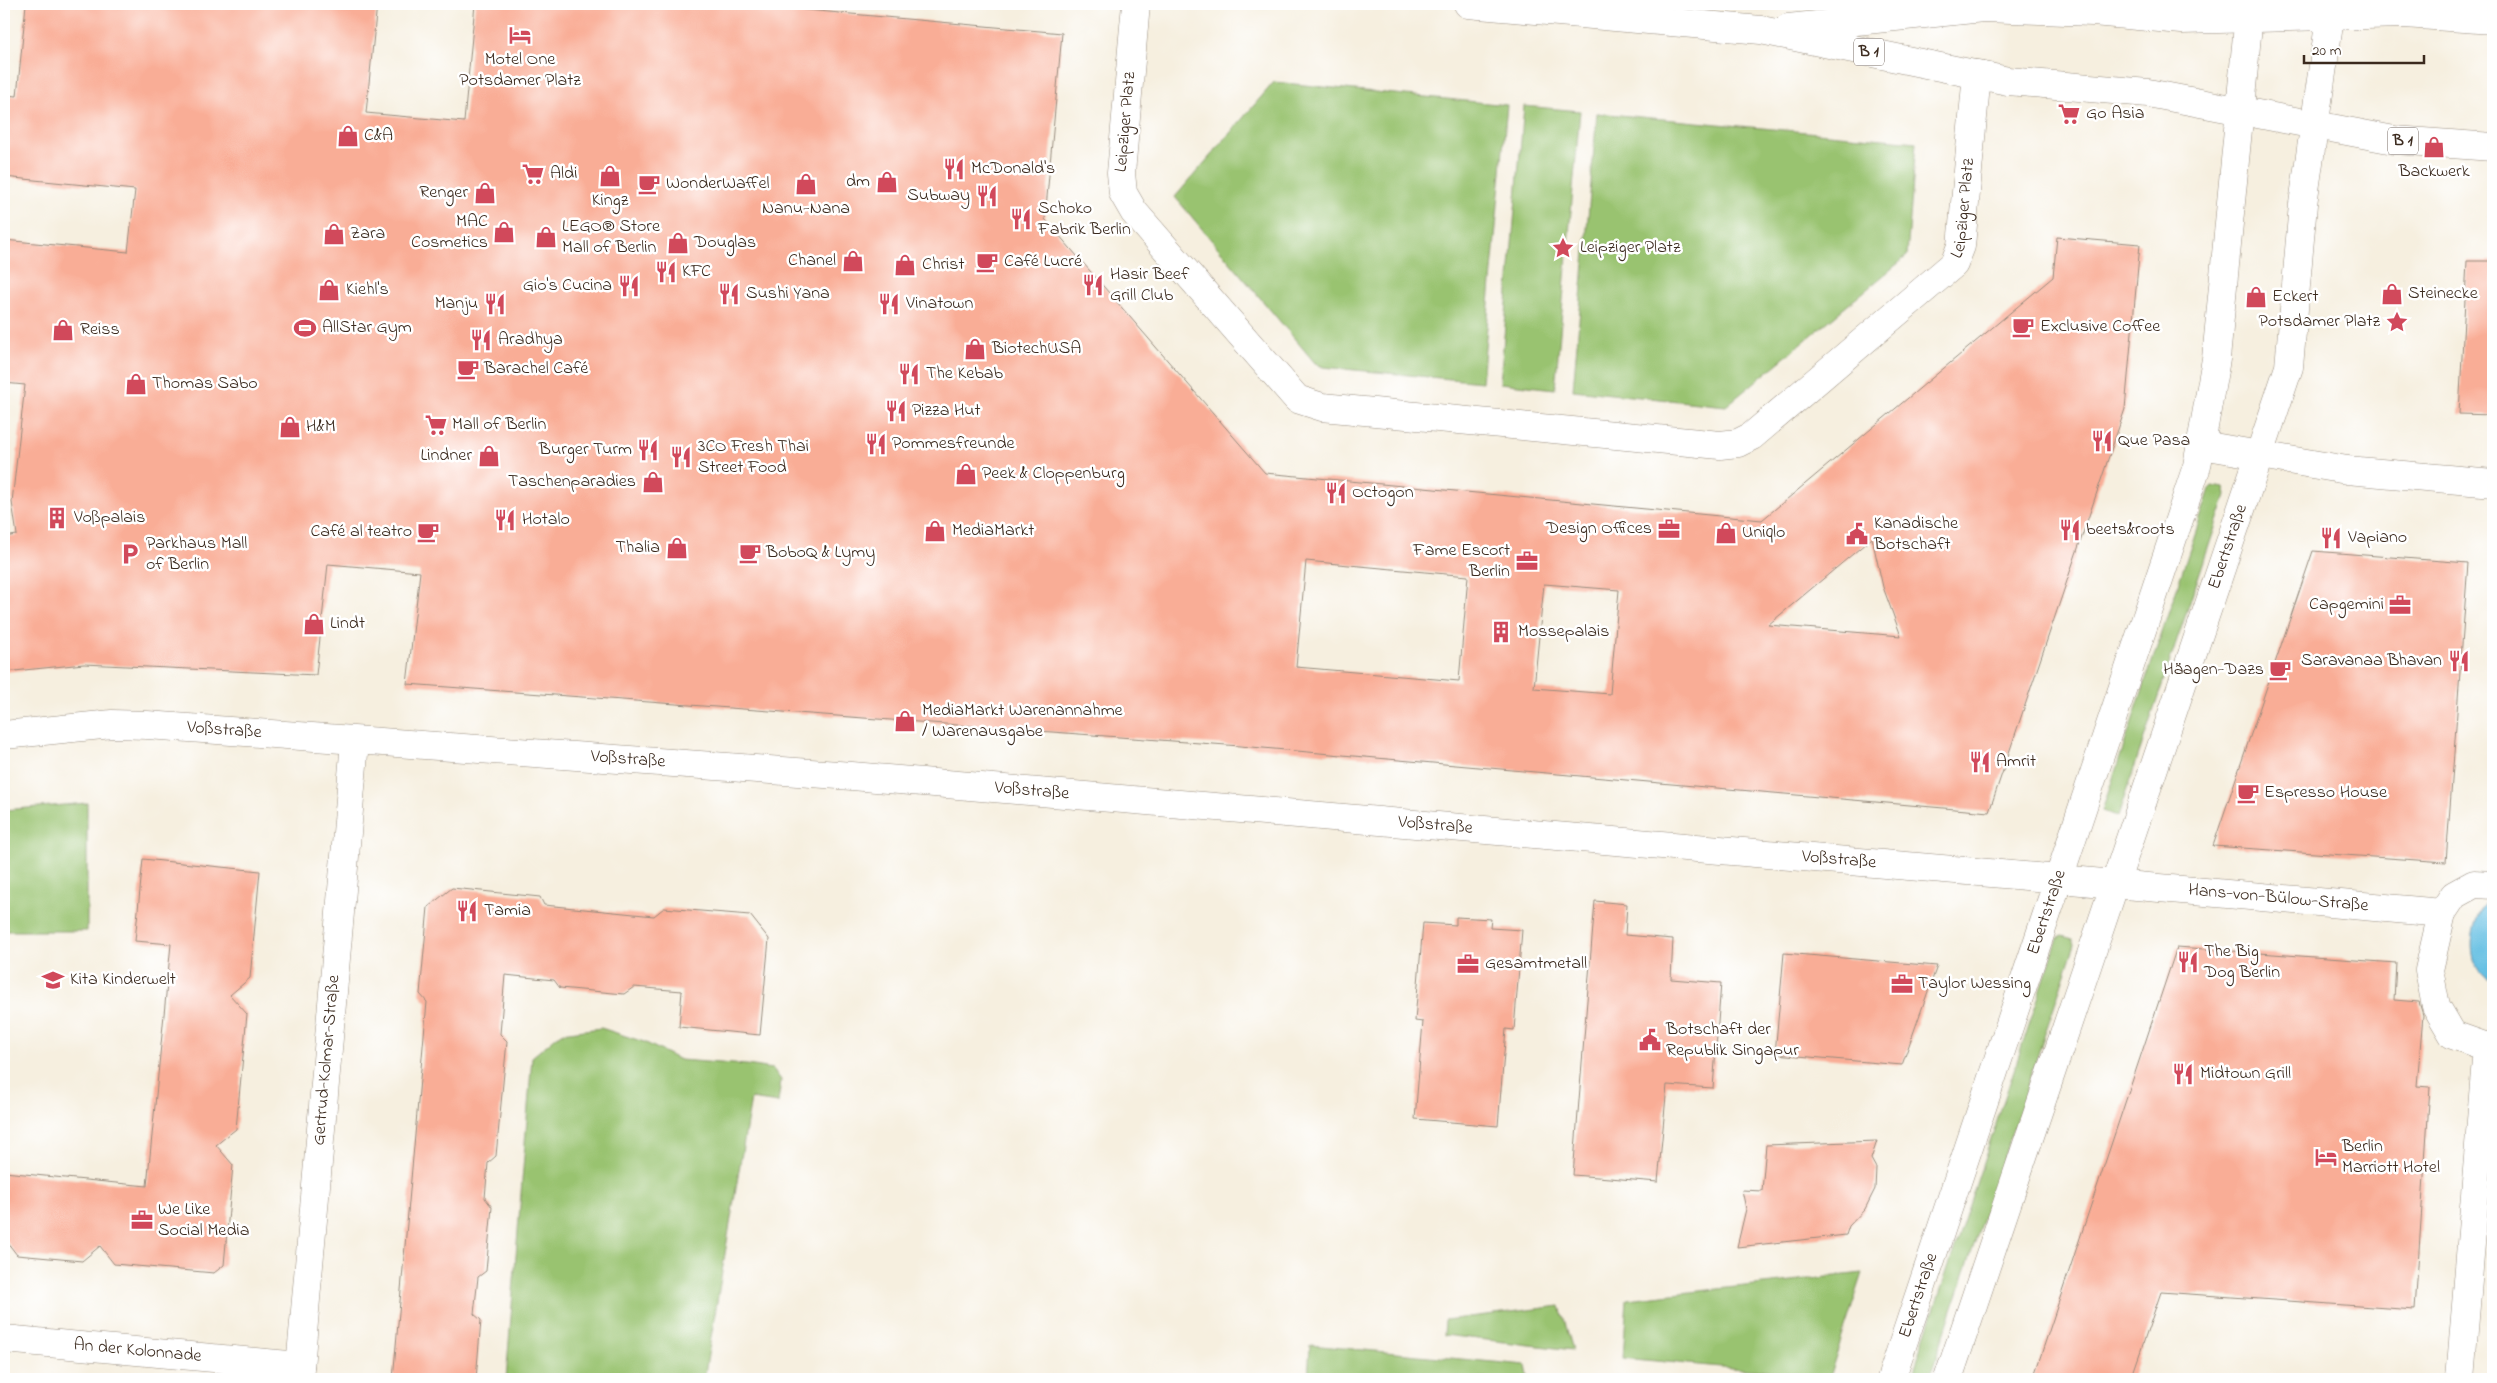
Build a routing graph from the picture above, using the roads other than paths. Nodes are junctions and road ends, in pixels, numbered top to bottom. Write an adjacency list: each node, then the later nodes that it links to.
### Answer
1 (1136, 4): 8 (street, Leipziger Platz)
2 (1468, 4): 7 (street, B 1)
3 (1983, 6): 5 (street, B 1); 7 (street, B 1)
4 (2331, 9): 5 (street, B 1); 6 (street, B 1); 10 (street)
5 (2249, 11): 9 (street)
6 (2493, 20)
7 (1761, 30): 8 (street, B 1)
8 (1976, 74): 9 (street, B 1)
9 (2239, 111): 10 (street, B 1); 12 (street)
10 (2314, 126): 11 (street, B 1); 13 (street)
11 (2493, 147)
12 (2202, 446): 13 (street); 18 (street, Ebertstraße)
13 (2259, 455): 14 (street); 19 (street, Ebertstraße)
14 (2493, 483)
15 (4, 735): 16 (street, Voßstraße)
16 (355, 742): 18 (street, Voßstraße); 23 (street, Gertrud-Kolmar-Straße)
17 (2493, 878): 20 (street)
18 (2060, 879): 19 (street, Voßstraße); 24 (street, Ebertstraße)
19 (2114, 884): 20 (street, Hans-von-Bülow-Straße); 25 (street, Ebertstraße)
20 (2442, 913): 21 (street)
21 (2490, 1046): 26 (street)
22 (4, 1339): 23 (street, An der Kolonnade)
23 (300, 1372)
24 (1891, 1379)
25 (1948, 1379)
26 (2460, 1379)

